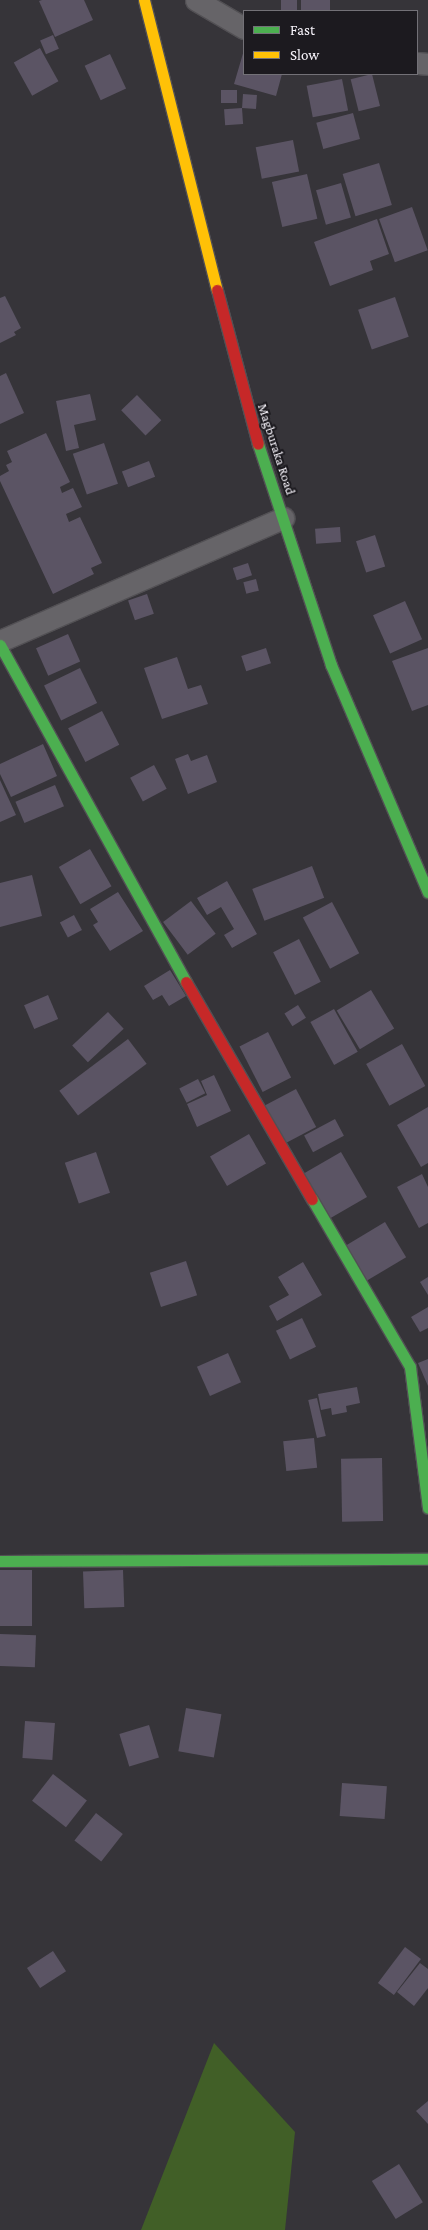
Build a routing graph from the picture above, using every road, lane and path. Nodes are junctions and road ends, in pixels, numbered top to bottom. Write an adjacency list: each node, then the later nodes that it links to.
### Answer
1 (144, 0): 4 (street, Magburaka Road)
2 (196, 0): 3 (street)
3 (243, 27)
4 (283, 518): 5 (street); 6 (street, Magburaka Road)
5 (0, 643): 7 (street)
6 (428, 892)
7 (428, 1508)
8 (428, 1559): 9 (street)
9 (0, 1561)

